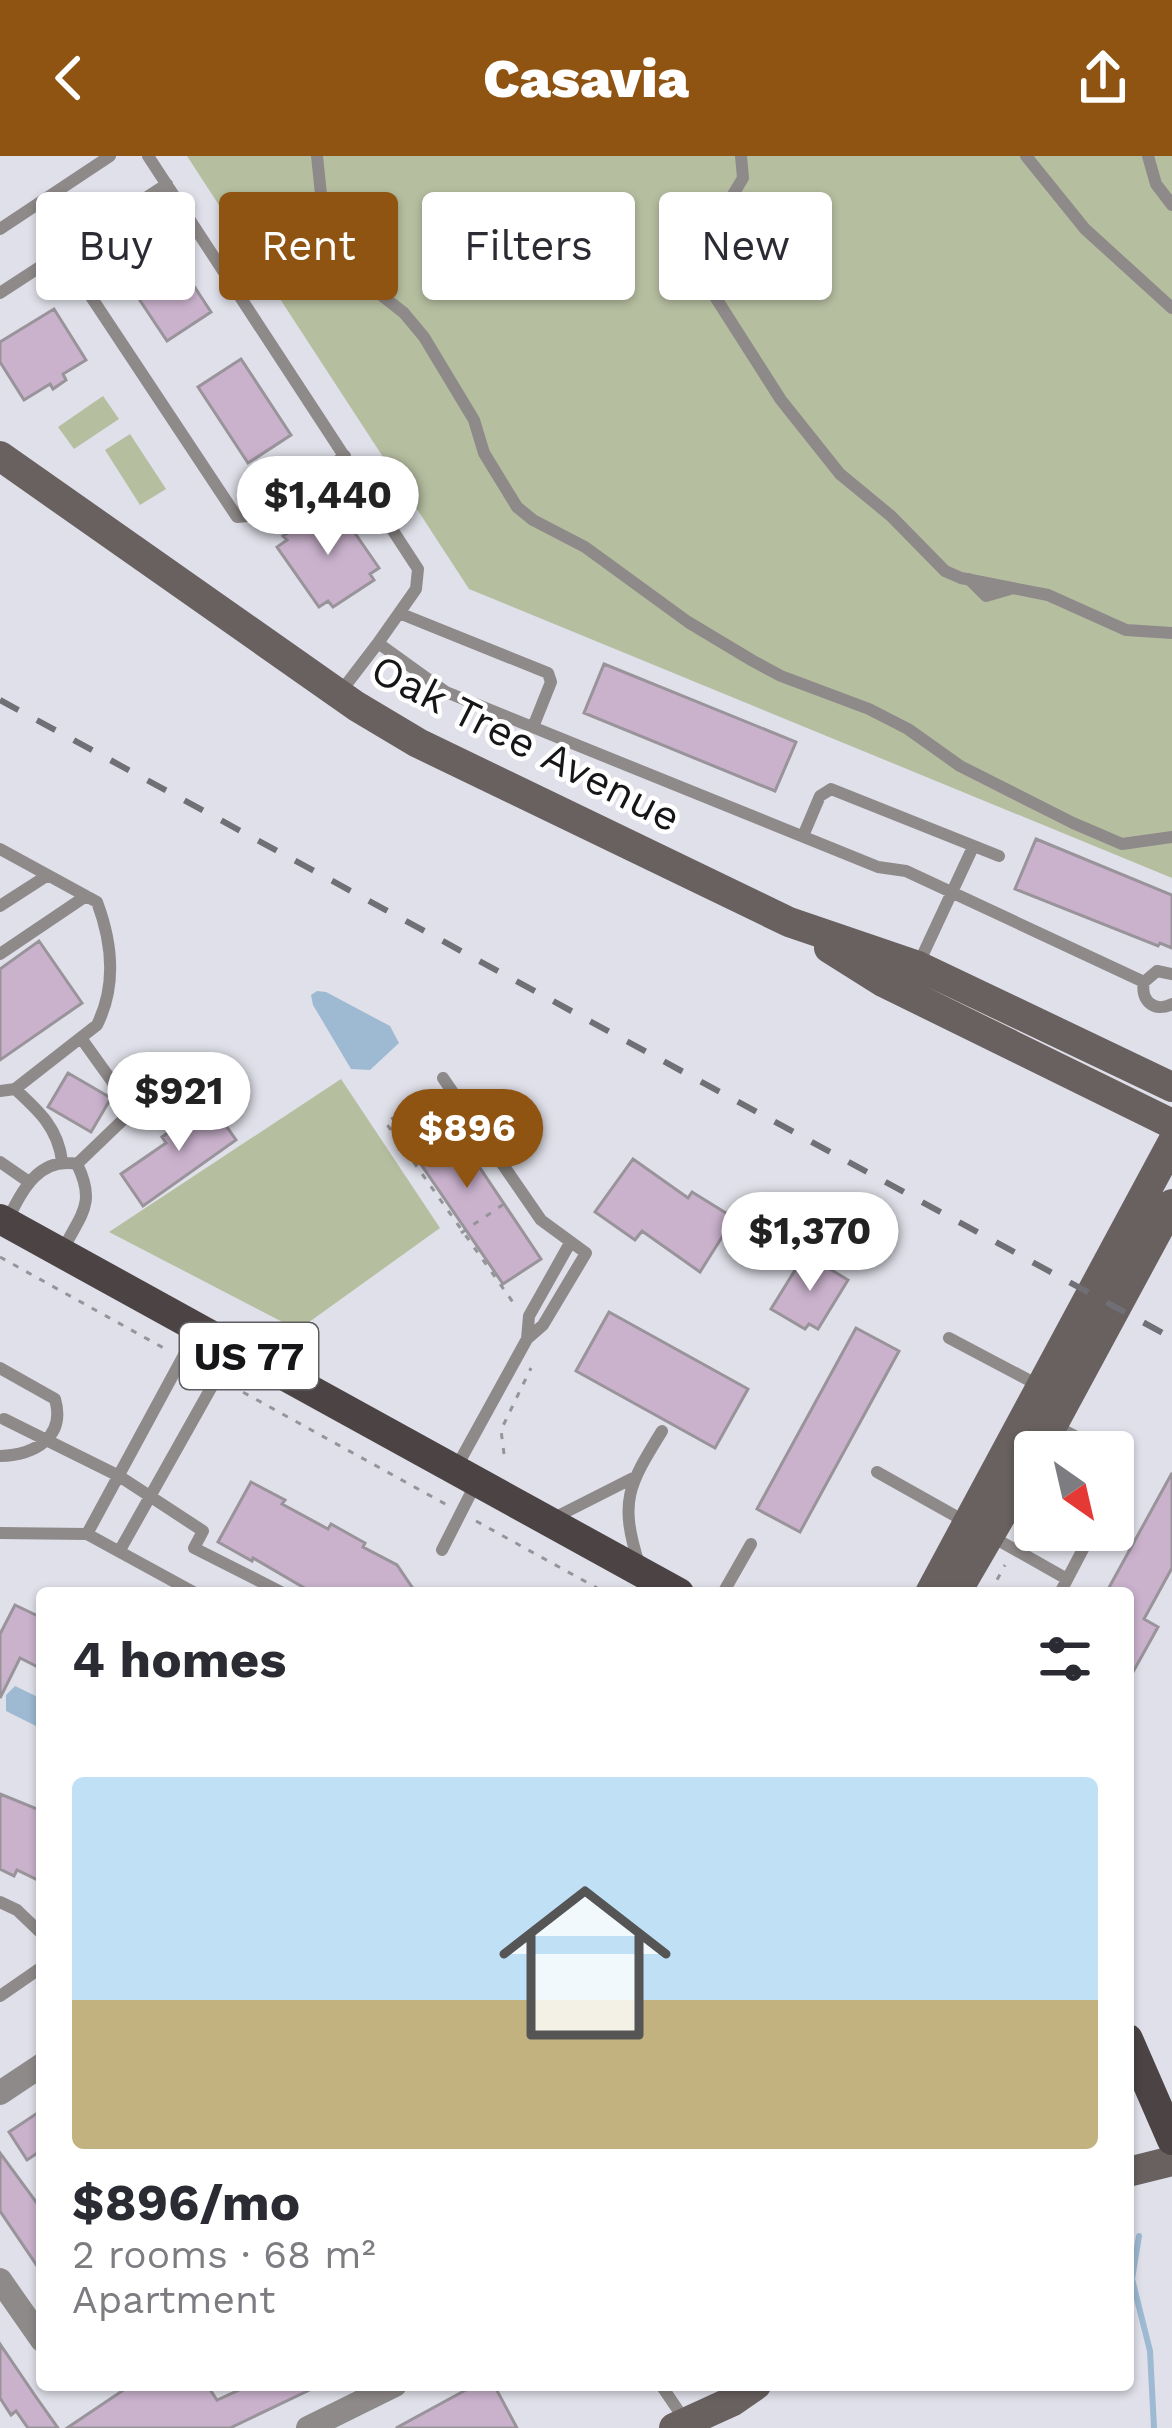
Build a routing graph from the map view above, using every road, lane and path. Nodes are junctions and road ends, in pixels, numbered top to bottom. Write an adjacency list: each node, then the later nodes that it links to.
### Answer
1 (110, 156): 10 (lane)
2 (148, 156): 7 (lane)
3 (317, 156): 23 (lane)
4 (742, 156): 18 (lane)
5 (1026, 156): 14 (lane)
6 (1148, 156): 9 (lane)
7 (167, 184): 8 (lane); 16 (lane)
8 (155, 192)
9 (1172, 205)
10 (0, 229)
11 (36, 270): 12 (lane)
12 (0, 293)
13 (93, 300): 16 (lane)
14 (1172, 308)
15 (0, 456): 20 (street, Oak Tree Avenue)
16 (345, 456): 17 (lane)
17 (399, 613): 19 (lane); 21 (lane)
18 (1172, 633)
19 (378, 643): 20 (lane); 21 (lane)
20 (339, 694): 31 (street, Oak Tree Avenue)
21 (533, 727): 22 (lane)
22 (803, 836): 24 (lane); 28 (lane)
23 (1172, 837)
24 (973, 847): 26 (lane); 28 (lane)
25 (0, 849): 27 (lane)
26 (999, 856)
27 (47, 875): 29 (lane); 30 (lane)
28 (955, 894): 33 (lane); 35 (lane)
29 (92, 899): 32 (lane); 38 (lane)
30 (0, 906)
31 (789, 922): 33 (street, Oak Tree Avenue); 37 (street, Oak Tree Avenue)
32 (0, 955)
33 (918, 966): 37 (street, Oak Tree Avenue)
34 (1172, 974): 35 (lane)
35 (1144, 982): 36 (lane)
36 (1172, 1004)
37 (988, 1016): 40 (street, Oak Tree Avenue); 42 (street, Oak Tree Avenue)
38 (81, 1038): 41 (lane); 46 (lane)
39 (440, 1083): 51 (path); 52 (lane)
40 (1172, 1087)
41 (7, 1090): 44 (lane)
42 (1172, 1124)
43 (1172, 1143): 64 (street)
44 (62, 1161): 46 (lane); 47 (lane)
45 (0, 1162): 47 (lane)
46 (77, 1164): 53 (lane)
47 (29, 1183): 50 (lane)
48 (513, 1198): 51 (path)
49 (1172, 1204): 67 (street)
50 (3, 1221): 53 (main road, US 77)
51 (461, 1233): 55 (path)
52 (570, 1243): 55 (lane); 58 (lane)
53 (62, 1253): 56 (main road, US 77)
54 (0, 1257): 60 (path)
55 (529, 1316): 58 (lane)
56 (199, 1328): 59 (main road, US 77); 60 (lane)
57 (949, 1338): 64 (lane)
58 (527, 1339): 72 (lane)
59 (234, 1347): 63 (lane); 72 (main road, US 77)
60 (182, 1359): 73 (lane)
61 (533, 1363): 69 (path)
62 (0, 1368): 68 (lane)
63 (217, 1378): 76 (lane); 77 (path)
64 (1041, 1387): 79 (street)
65 (4, 1419): 68 (lane)
66 (662, 1431): 74 (lane)
67 (1050, 1431)
68 (49, 1441): 70 (lane); 73 (lane)
69 (504, 1454)
70 (0, 1456)
71 (877, 1472): 79 (lane)
72 (467, 1474): 77 (lane); 78 (main road, US 77)
73 (119, 1476): 76 (lane); 81 (lane)
74 (633, 1478): 78 (lane); 86 (lane)
75 (1014, 1482): 79 (street)
76 (150, 1496): 83 (lane); 89 (lane)
77 (461, 1512): 84 (lane); 90 (path)
78 (549, 1520): 86 (main road, US 77)
79 (978, 1529): 87 (lane); 93 (street); 94 (street)
80 (0, 1533): 81 (lane)
81 (88, 1534): 83 (lane)
82 (752, 1544): 92 (lane)
83 (120, 1550): 88 (lane)
84 (442, 1550)
85 (1081, 1551): 87 (lane)
86 (641, 1571): 91 (main road, US 77)
87 (1066, 1579): 95 (lane)
88 (185, 1587)
89 (271, 1587)
90 (594, 1587)
91 (669, 1587)
92 (727, 1587)
93 (934, 1587)
94 (958, 1587)
95 (1063, 1587)
96 (0, 1902): 97 (lane)
97 (36, 1928)
98 (36, 1971): 99 (lane)
99 (0, 1996)
100 (1134, 2053): 103 (main road)
101 (36, 2069): 102 (street)
102 (0, 2093)
103 (1172, 2140)
104 (1172, 2161): 105 (street)
105 (1134, 2170)
106 (0, 2280): 107 (street)
107 (36, 2331)
108 (383, 2391): 112 (street)
109 (665, 2391): 111 (lane)
110 (745, 2391): 111 (street)
111 (681, 2425)
112 (308, 2428)

